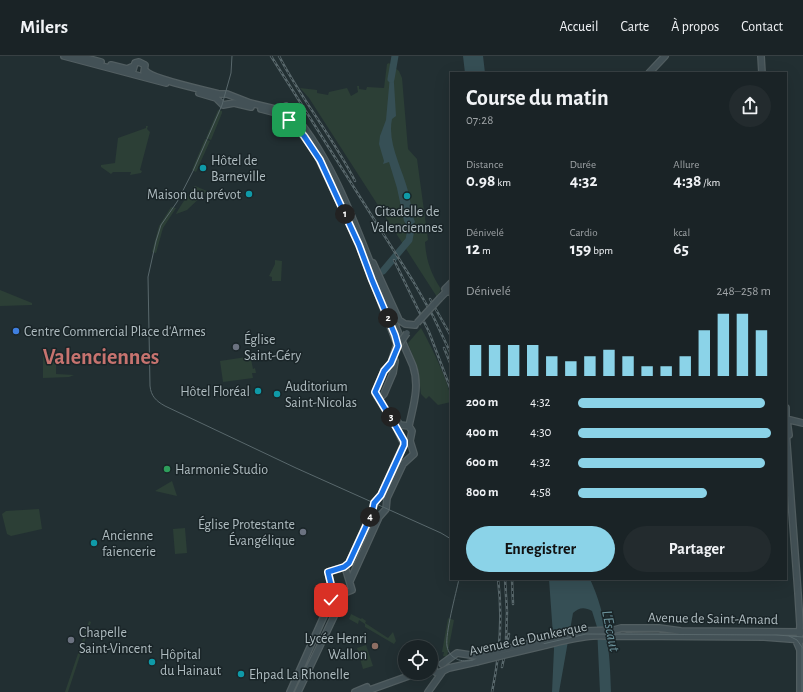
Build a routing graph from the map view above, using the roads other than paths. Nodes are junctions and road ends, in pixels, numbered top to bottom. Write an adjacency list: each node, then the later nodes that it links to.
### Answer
1 (64, 56): 9 (main road)
2 (78, 56): 5 (main road)
3 (665, 56): 7 (main road)
4 (760, 56): 8 (main road)
5 (134, 66): 6 (main road); 9 (main road)
6 (145, 70): 10 (main road); 11 (main road)
7 (651, 72)
8 (762, 72)
9 (133, 74): 10 (main road)
10 (141, 76): 13 (main road)
11 (222, 94): 12 (main road); 13 (main road)
12 (230, 96): 14 (main road); 15 (main road)
13 (219, 101): 14 (main road)
14 (229, 104): 16 (main road)
15 (282, 108): 16 (main road); 17 (main road)
16 (284, 115): 17 (main road)
17 (293, 119): 18 (main road)
18 (363, 249): 21 (main road); 22 (main road); 29 (main road)
19 (450, 284): 20 (main road)
20 (448, 291): 21 (main road, bridge)
21 (416, 324): 22 (main road, bridge)
22 (399, 347): 23 (main road); 24 (main road)
23 (386, 368): 24 (main road); 26 (main road)
24 (393, 371): 25 (main road)
25 (384, 394): 26 (main road); 29 (main road)
26 (377, 396): 30 (main road)
27 (787, 421): 28 (main road)
28 (803, 423)
29 (406, 426): 30 (main road); 34 (main road)
30 (398, 432): 33 (main road)
31 (787, 432): 43 (main road)
32 (787, 444): 44 (main road)
33 (401, 450): 34 (main road); 35 (main road)
34 (409, 458): 36 (main road)
35 (377, 500): 36 (main road); 37 (main road)
36 (386, 504): 38 (main road)
37 (374, 508): 38 (main road); 39 (main road)
38 (382, 512): 40 (main road)
39 (344, 567): 40 (main road); 41 (main road)
40 (350, 583): 42 (main road)
41 (333, 593): 42 (main road); 54 (main road)
42 (346, 593): 55 (main road)
43 (803, 609)
44 (802, 632): 45 (main road, Avenue de Saint-Amand); 47 (main road)
45 (619, 633): 46 (main road, Avenue de Saint-Amand); 49 (main road, Avenue de Dunkerque, bridge)
46 (790, 639): 47 (main road, Avenue de Saint-Amand); 48 (main road)
47 (802, 640): 48 (main road)
48 (799, 646): 58 (main road)
49 (476, 659): 50 (main road, Avenue de Dunkerque); 51 (main road, Avenue de Dunkerque)
50 (438, 669)
51 (438, 670)
52 (398, 679): 53 (main road)
53 (393, 681): 56 (main road); 57 (main road)
54 (290, 692)
55 (298, 692)
56 (355, 692)
57 (364, 692)
58 (800, 692)

